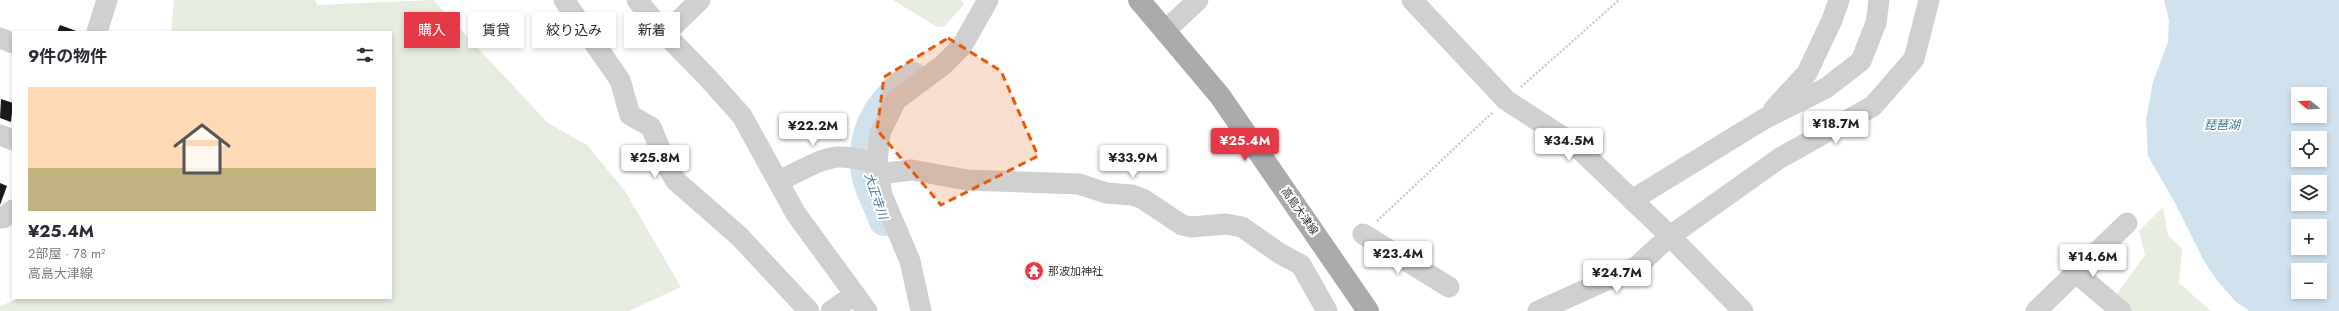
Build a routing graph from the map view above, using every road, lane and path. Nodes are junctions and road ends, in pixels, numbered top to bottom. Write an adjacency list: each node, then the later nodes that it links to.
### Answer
1 (107, 0): 16 (street)
2 (564, 0): 35 (street)
3 (637, 0): 13 (street)
4 (700, 0): 14 (street)
5 (988, 0): 24 (street)
6 (1139, 0): 15 (main road, 高島大津線)
7 (1198, 0): 15 (street)
8 (1619, 0): 20 (path)
9 (1839, 0): 21 (street)
10 (1879, 0): 21 (street)
11 (1929, 0): 31 (street)
12 (1424, 4): 20 (street)
13 (647, 12)
14 (680, 19)
15 (1166, 30): 40 (main road, 高島大津線)
16 (97, 31)
17 (0, 38): 18 (street)
18 (12, 43)
19 (679, 48): 25 (street)
20 (1506, 100): 26 (street); 30 (path)
21 (1764, 119): 26 (street)
22 (0, 135): 23 (street)
23 (12, 140)
24 (871, 164): 25 (street); 38 (street); 39 (street)
25 (778, 181): 34 (street)
26 (1632, 200): 31 (street)
27 (12, 211): 28 (street)
28 (0, 218)
29 (2127, 223): 32 (street)
30 (1363, 234): 33 (street)
31 (1670, 236): 41 (street); 42 (street)
32 (2075, 272): 43 (street); 44 (street)
33 (1449, 287)
34 (854, 295): 36 (street); 37 (street)
35 (809, 311)
36 (831, 311)
37 (867, 311)
38 (921, 311)
39 (1327, 311)
40 (1368, 311)
41 (1538, 311)
42 (1743, 311)
43 (2036, 311)
44 (2121, 311)

